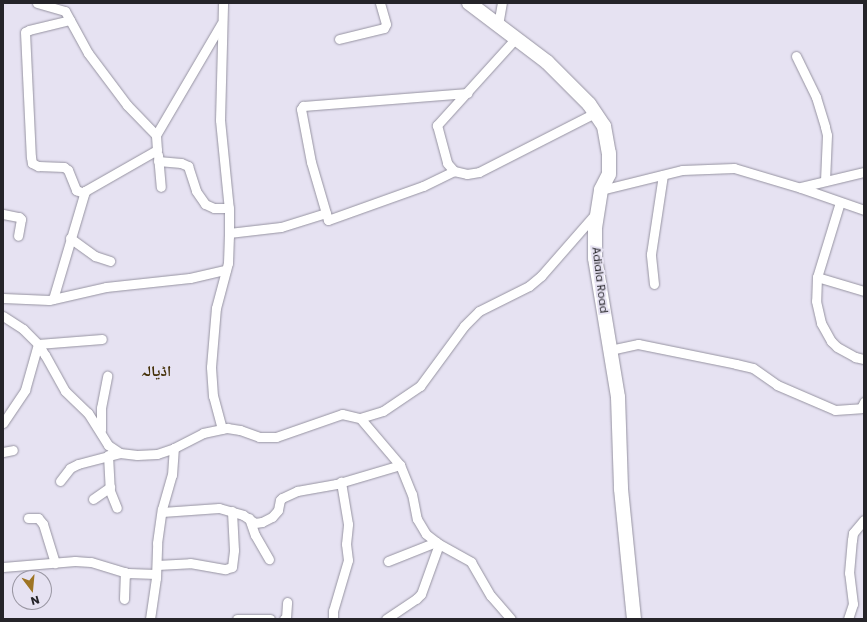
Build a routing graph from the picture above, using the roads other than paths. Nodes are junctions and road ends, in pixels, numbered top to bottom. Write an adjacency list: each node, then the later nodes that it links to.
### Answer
1 (37, 3): 6 (street)
2 (223, 3): 8 (street)
3 (380, 3): 10 (street)
4 (469, 3): 9 (main road, Adiala Road)
5 (502, 3): 9 (street)
6 (65, 7): 7 (street)
7 (70, 20): 15 (street); 25 (street)
8 (222, 23): 15 (street); 27 (street)
9 (498, 24): 11 (main road, Adiala Road)
10 (339, 38)
11 (516, 38): 13 (street); 14 (main road, Adiala Road)
12 (796, 56): 21 (street)
13 (467, 93): 18 (street); 30 (street)
14 (595, 113): 18 (street); 24 (main road, Adiala Road)
15 (156, 135): 16 (street)
16 (156, 150): 17 (street); 25 (street)
17 (158, 161): 22 (street); 27 (street)
18 (454, 171): 30 (street)
19 (864, 172): 21 (street)
20 (662, 175): 23 (street); 24 (street); 38 (street)
21 (825, 181): 23 (street)
22 (161, 188)
23 (801, 188): 26 (street)
24 (601, 190): 28 (main road, Adiala Road)
25 (84, 193): 34 (street)
26 (840, 202): 29 (street); 37 (street)
27 (229, 208): 32 (street)
28 (598, 210): 45 (main road, Adiala Road); 49 (street)
29 (864, 210)
30 (326, 213): 32 (street)
31 (3, 214): 33 (street)
32 (229, 233): 36 (street)
33 (18, 236)
34 (70, 238): 35 (street); 41 (street)
35 (110, 261)
36 (226, 270): 41 (street); 51 (street)
37 (818, 277): 39 (street); 46 (street)
38 (654, 284)
39 (864, 291)
40 (3, 298): 41 (street)
41 (53, 299)
42 (3, 316): 44 (street)
43 (102, 339): 44 (street)
44 (38, 344): 50 (street); 52 (street)
45 (610, 350): 48 (street); 85 (main road, Adiala Road)
46 (864, 359)
47 (107, 376): 52 (street)
48 (864, 402)
49 (360, 418): 51 (street); 58 (street)
50 (3, 423)
51 (222, 429): 53 (street)
52 (101, 434): 56 (street)
53 (174, 448): 56 (street); 65 (street)
54 (13, 450): 55 (street)
55 (3, 452)
56 (120, 453): 57 (street)
57 (108, 455): 59 (street); 61 (street)
58 (400, 465): 60 (street); 69 (street)
59 (60, 481)
60 (341, 482): 67 (street); 82 (street)
61 (110, 487): 62 (street); 63 (street)
62 (93, 500)
63 (117, 508)
64 (232, 511): 65 (street); 67 (street); 74 (street)
65 (162, 512): 74 (street)
66 (28, 518): 72 (street)
67 (249, 518): 70 (street)
68 (864, 520): 86 (street)
69 (438, 543): 71 (street); 83 (street); 84 (street)
70 (269, 559)
71 (388, 561)
72 (55, 563): 73 (street); 75 (street)
73 (3, 567)
74 (156, 570): 75 (street); 78 (street)
75 (125, 572): 76 (street)
76 (124, 599)
77 (287, 602): 81 (street)
78 (150, 619)
79 (237, 619): 80 (street)
80 (270, 619)
81 (284, 619)
82 (333, 619)
83 (386, 619)
84 (511, 619)
85 (634, 619)
86 (848, 619)

